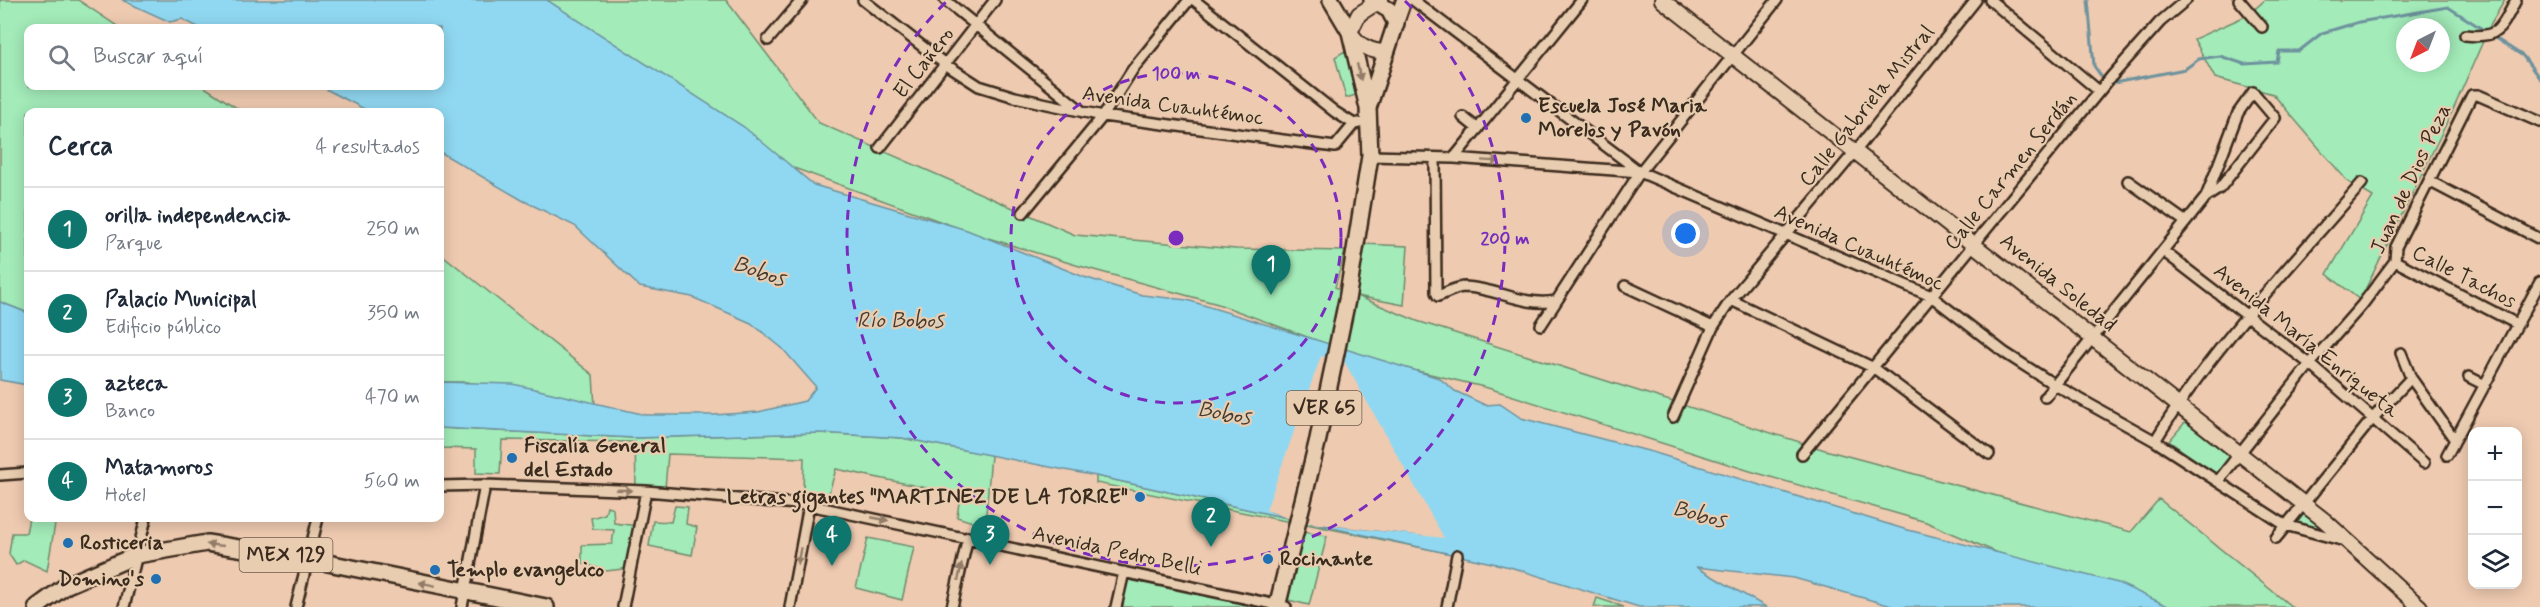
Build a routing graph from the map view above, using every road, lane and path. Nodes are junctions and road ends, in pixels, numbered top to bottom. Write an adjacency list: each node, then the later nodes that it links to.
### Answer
1 (802, 0): 24 (street)
2 (863, 0): 27 (street, Avenida Cuauhtémoc)
3 (945, 0): 20 (street)
4 (995, 0): 20 (street, El Cañero)
5 (1189, 0): 31 (street)
6 (1194, 0): 33 (street)
7 (1330, 0): 22 (main road, VER 65)
8 (1404, 0): 19 (main road)
9 (1413, 0): 28 (street)
10 (1582, 0): 28 (street)
11 (1662, 0): 26 (main road, Avenida Soledad)
12 (1777, 0): 26 (street)
13 (1976, 0): 37 (street, Calle Gabriela Mistral)
14 (1990, 0): 29 (street)
15 (2186, 0): 29 (street, Calle Carmen Serdán)
16 (2239, 0): 21 (street)
17 (2516, 0): 23 (street)
18 (1377, 1): 19 (main road); 22 (main road)
19 (1396, 23): 25 (main road)
20 (976, 24): 27 (street, El Cañero); 30 (street)
21 (2262, 27)
22 (1350, 32): 25 (main road); 33 (main road, VER 65, one-way to 33)
23 (2465, 35)
24 (768, 40)
25 (1386, 52): 33 (main road)
26 (1732, 56): 37 (main road, Avenida Soledad); 41 (street)
27 (945, 64): 30 (street, Avenida Cuauhtémoc); 36 (street, El Cañero)
28 (1518, 80): 35 (street); 41 (street)
29 (2099, 91): 50 (street, Calle Carmen Serdán)
30 (1083, 112): 31 (street, Avenida Cuauhtémoc)
31 (1103, 116): 33 (street, Avenida Cuauhtémoc); 46 (street)
32 (1463, 117): 35 (street)
33 (1363, 118): 38 (main road, VER 65)
34 (2540, 122): 43 (street, Juan de Dios Peza)
35 (1478, 129): 39 (street)
36 (880, 148)
37 (1854, 153): 48 (street, Calle Gabriela Mistral); 50 (main road, Avenida Soledad)
38 (1370, 156): 40 (street, Avenida Cuauhtémoc); 100 (main road, VER 65)
39 (1454, 158): 40 (street, Avenida Cuauhtémoc); 41 (street, Avenida Cuauhtémoc, one-way to 41)
40 (1436, 159): 57 (street)
41 (1640, 172): 48 (street, Avenida Cuauhtémoc); 57 (street)
42 (2128, 181): 47 (street)
43 (2429, 181): 49 (street); 52 (street, Juan de Dios Peza)
44 (2362, 183): 58 (street)
45 (2206, 197): 45 (street); 47 (street)
46 (1023, 213)
47 (2186, 222): 51 (street)
48 (1786, 235): 55 (street, Avenida Cuauhtémoc); 56 (street, Calle Gabriela Mistral)
49 (2540, 239)
50 (1975, 244): 55 (street, Calle Carmen Serdán); 62 (main road, Avenida Soledad)
51 (2163, 251): 58 (street, Avenida María Enriqueta); 62 (street)
52 (2395, 261): 59 (street, Calle Tachos); 64 (street, Juan de Dios Peza)
53 (2540, 282): 59 (street)
54 (1625, 286): 61 (street)
55 (1931, 296): 65 (street, Calle Carmen Serdán); 68 (street, Avenida Cuauhtémoc)
56 (1731, 300): 61 (street, Calle Gabriela Mistral); 65 (street)
57 (1555, 301): 60 (street)
58 (2248, 316): 64 (street, Avenida María Enriqueta); 71 (street)
59 (2517, 324): 69 (street)
60 (1541, 325)
61 (1713, 327): 72 (street, Calle Gabriela Mistral)
62 (2093, 338): 68 (street); 71 (main road, Avenida Soledad)
63 (2401, 353): 67 (street)
64 (2310, 364): 73 (street, Avenida María Enriqueta); 78 (street, Juan de Dios Peza)
65 (1874, 368): 76 (street, Calle Carmen Serdán); 77 (street)
66 (2469, 377): 69 (street)
67 (2411, 378): 73 (street); 74 (street)
68 (2055, 385): 70 (street); 75 (street, Avenida Cuauhtémoc)
69 (2485, 385): 74 (street)
70 (2045, 397)
71 (2176, 405): 75 (street); 78 (main road, Avenida Soledad)
72 (1674, 417)
73 (2373, 418): 80 (street, Avenida María Enriqueta); 87 (street)
74 (2455, 440): 79 (street)
75 (2155, 441): 83 (street, Avenida Cuauhtémoc)
76 (1802, 454)
77 (1989, 454)
78 (2240, 454): 83 (street, Juan de Dios Peza); 87 (main road, Avenida Soledad)
79 (2447, 455)
80 (2424, 463)
81 (24, 473): 82 (street)
82 (0, 475)
83 (2218, 481): 91 (street, Avenida Cuauhtémoc)
84 (485, 485): 85 (street, Avenida Pedro Belli); 86 (street, Avenida Pedro Belli, one-way to 86); 99 (street)
85 (444, 486)
86 (646, 491): 88 (street, Avenida Pedro Belli); 105 (street)
87 (2302, 503): 91 (street); 94 (main road, Avenida Soledad)
88 (809, 505): 92 (street, Avenida Pedro Belli, one-way to 92); 106 (street, one-way to 106)
89 (145, 522): 95 (street)
90 (317, 522): 97 (street)
91 (2285, 525): 93 (street); 94 (street, Avenida Cuauhtémoc)
92 (968, 537): 98 (street, Avenida Pedro Belli); 107 (street, one-way to 92)
93 (2276, 538)
94 (2350, 542): 110 (main road, Avenida Soledad)
95 (137, 555): 97 (main road, MEX 129, one-way to 95); 101 (main road, MEX 129); 102 (street)
96 (1457, 555): 109 (street)
97 (308, 559): 99 (main road, MEX 129, one-way to 97); 103 (street)
98 (1125, 572): 100 (street, Avenida Pedro Belli); 108 (street)
99 (464, 600): 104 (main road, MEX 129)
100 (1280, 606)
101 (37, 607)
102 (124, 607)
103 (296, 607)
104 (546, 607)
105 (623, 607)
106 (790, 607)
107 (952, 607)
108 (1116, 607)
109 (1448, 607)
110 (2420, 607)

